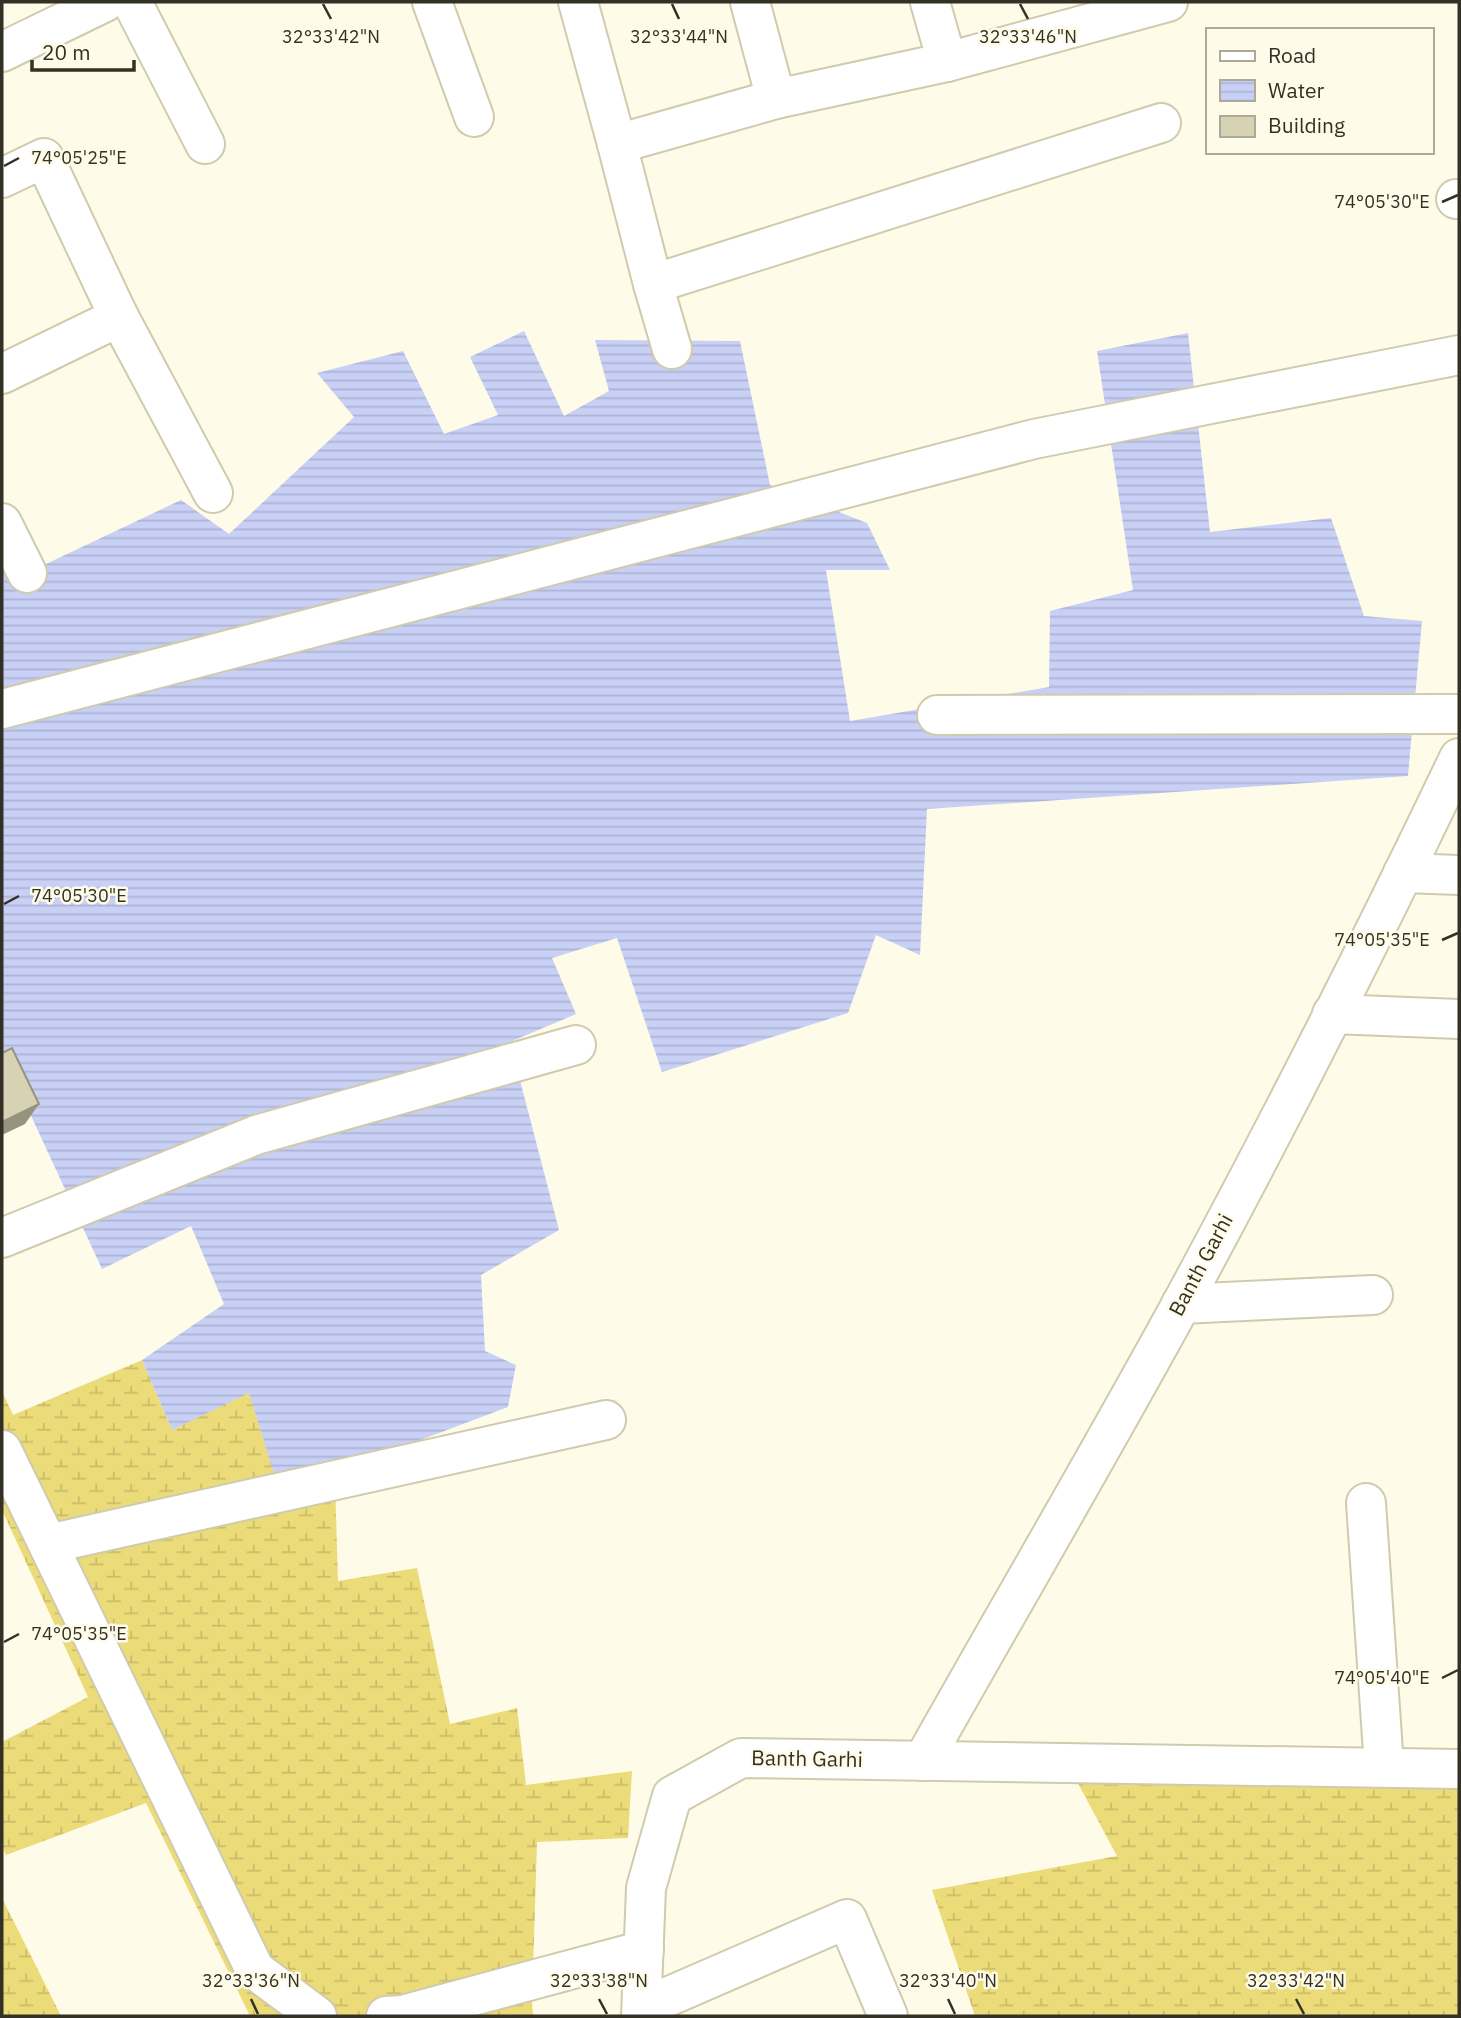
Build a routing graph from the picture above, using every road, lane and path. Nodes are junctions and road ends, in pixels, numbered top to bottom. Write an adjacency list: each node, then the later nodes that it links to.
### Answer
1 (105, 2): 8 (street)
2 (132, 2): 13 (street)
3 (432, 2): 11 (street)
4 (578, 2): 14 (street)
5 (750, 2): 10 (street)
6 (930, 2): 9 (street)
7 (1168, 2): 9 (street)
8 (2, 52)
9 (947, 62): 10 (street)
10 (776, 99): 14 (street)
11 (474, 117)
12 (1161, 123): 16 (street)
13 (205, 144)
14 (617, 144): 16 (street)
15 (2, 178): 17 (street)
16 (653, 285): 18 (street)
17 (119, 317): 20 (street); 21 (street)
18 (672, 349)
19 (1459, 355): 24 (street)
20 (2, 374)
21 (213, 493)
22 (2, 523): 23 (street)
23 (27, 573)
24 (2, 709)
25 (1459, 714): 26 (street)
26 (937, 715)
27 (1459, 758): 28 (street, Banth Garhi)
28 (1403, 873): 29 (street); 30 (street, Banth Garhi)
29 (1459, 875)
30 (1332, 1014): 31 (street); 35 (street, Banth Garhi)
31 (1459, 1019)
32 (576, 1045): 33 (street)
33 (2, 1238)
34 (1373, 1295): 35 (street)
35 (1181, 1304): 40 (street, Banth Garhi)
36 (606, 1420): 39 (street)
37 (2, 1450): 39 (street)
38 (1366, 1503): 41 (street)
39 (48, 1544): 45 (street)
40 (923, 1761): 41 (street, Banth Garhi); 43 (street, Banth Garhi)
41 (1384, 1768): 42 (street, Banth Garhi)
42 (1459, 1769)
43 (644, 1950): 44 (street, Banth Garhi); 46 (street)
44 (642, 2012): 47 (street)
45 (317, 2016)
46 (386, 2016)
47 (888, 2016)

